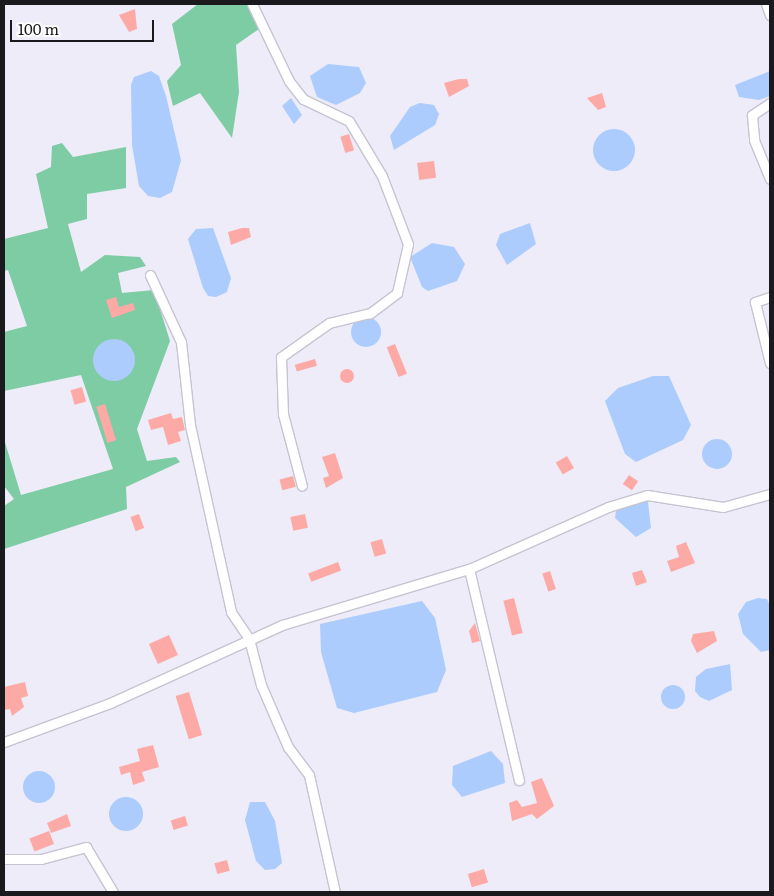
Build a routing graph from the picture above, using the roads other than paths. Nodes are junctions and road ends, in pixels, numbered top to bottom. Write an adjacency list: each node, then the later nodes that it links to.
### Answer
1 (252, 4): 9 (street)
2 (766, 4): 3 (street)
3 (770, 15)
4 (770, 103): 5 (street)
5 (770, 179)
6 (150, 275): 12 (street)
7 (770, 297): 8 (street)
8 (770, 363)
9 (302, 486)
10 (770, 494): 11 (street)
11 (469, 569): 12 (street); 14 (street)
12 (249, 638): 13 (street); 17 (street)
13 (4, 742)
14 (519, 780)
15 (4, 859): 16 (street)
16 (113, 892)
17 (335, 892)

